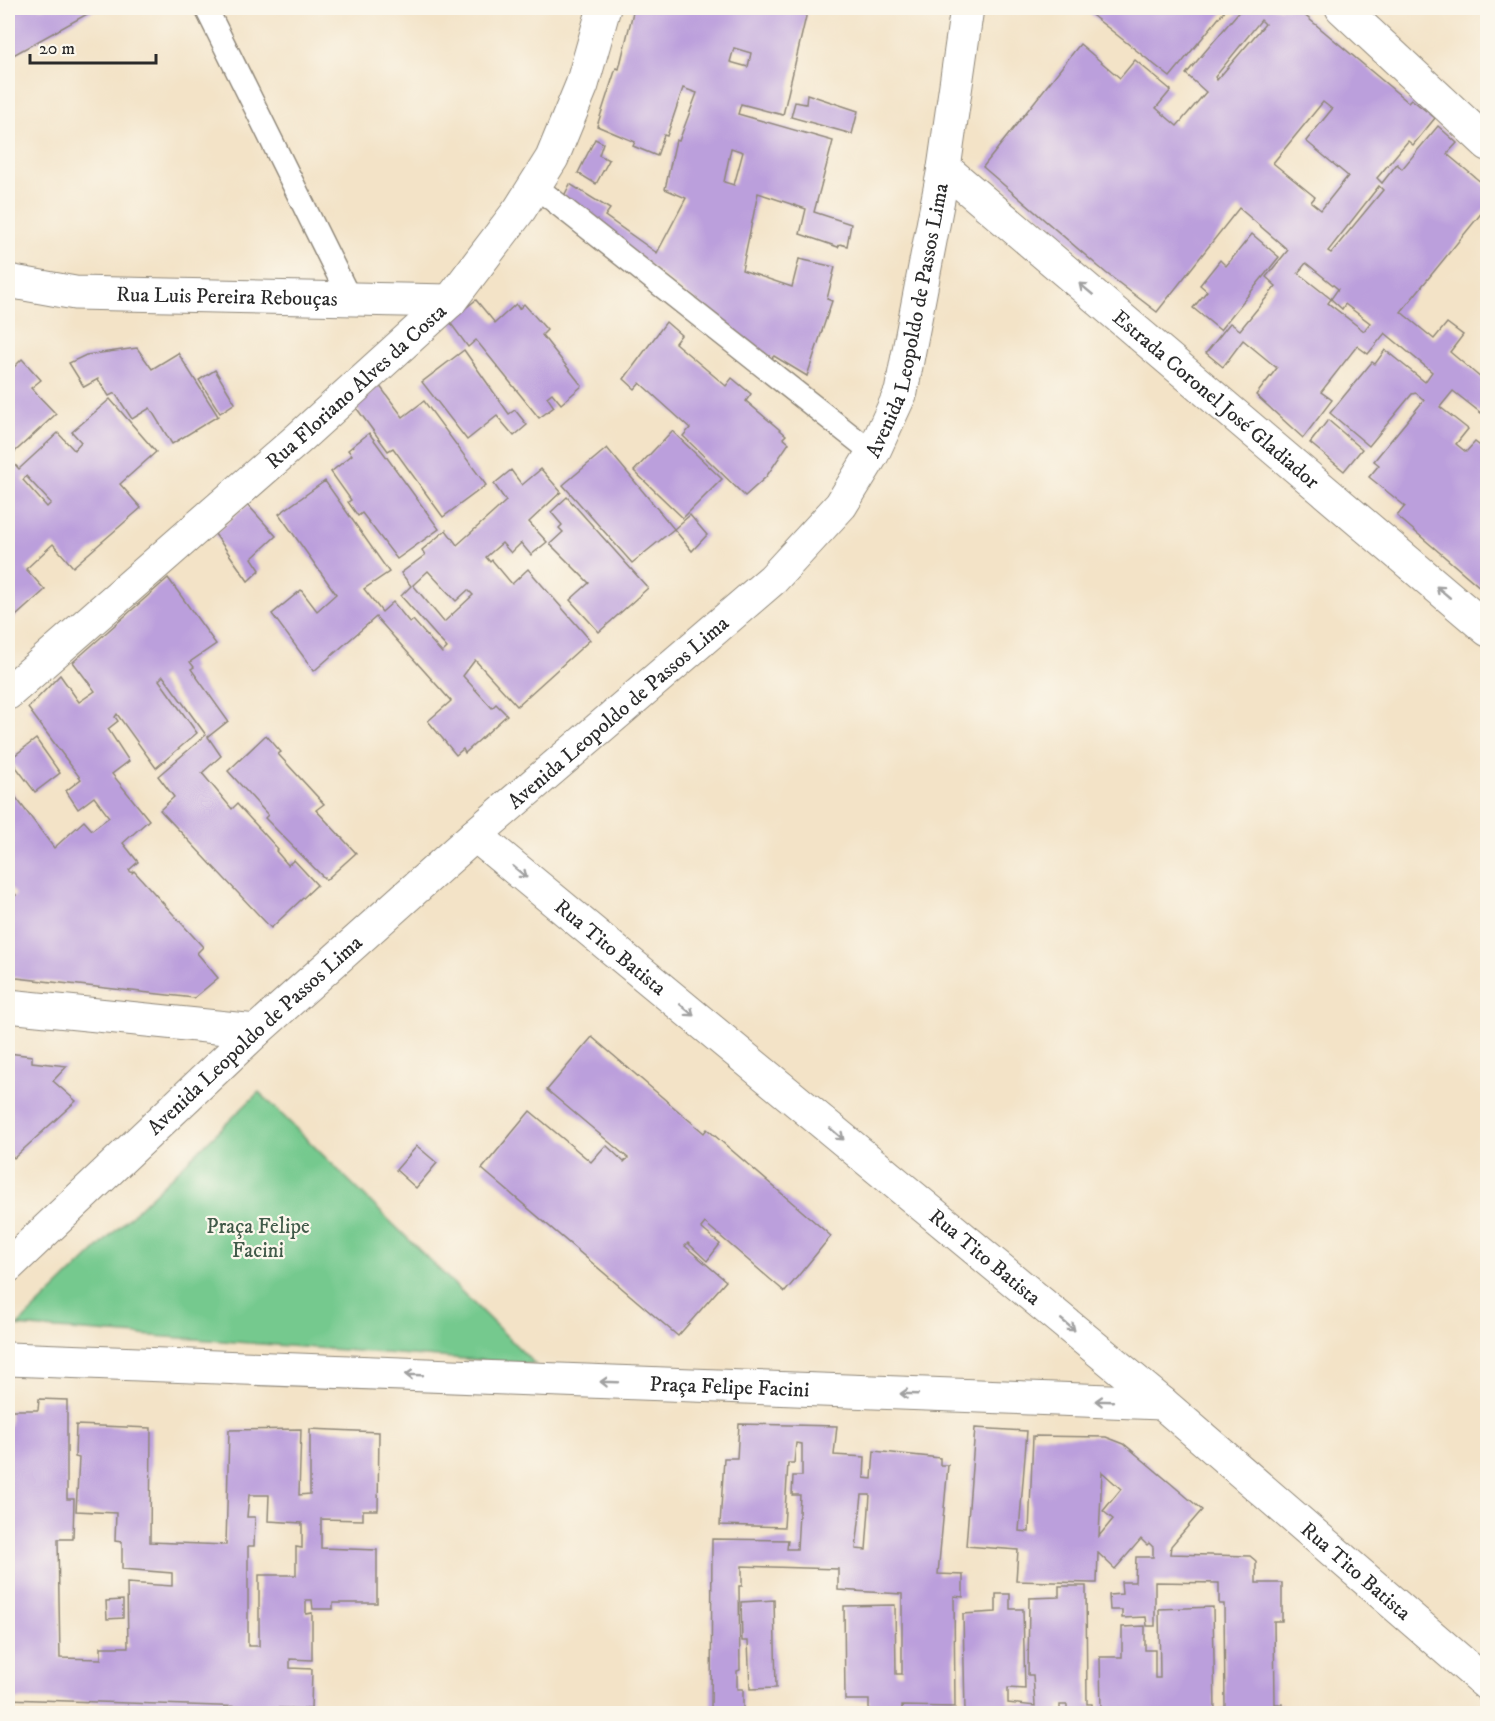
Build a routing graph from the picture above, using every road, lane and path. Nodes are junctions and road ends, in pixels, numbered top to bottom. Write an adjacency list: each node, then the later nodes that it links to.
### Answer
1 (206, 8): 9 (lane)
2 (604, 8): 7 (street, Rua Floriano Alves da Costa)
3 (967, 8): 6 (street, Avenida Leopoldo de Passos Lima)
4 (1342, 8): 5 (street)
5 (1488, 144)
6 (944, 168): 11 (street, Avenida Leopoldo de Passos Lima); 12 (street, Estrada Coronel José Gladiador, one-way to 6)
7 (535, 186): 10 (street, Rua Floriano Alves da Costa); 11 (lane)
8 (8, 281): 9 (street, Rua Luis Pereira Rebouças)
9 (350, 299): 10 (street, Rua Luis Pereira Rebouças)
10 (450, 301): 13 (street, Rua Floriano Alves da Costa)
11 (873, 453): 14 (street, Avenida Leopoldo de Passos Lima)
12 (1488, 630)
13 (8, 693)
14 (475, 834): 16 (street, Avenida Leopoldo de Passos Lima); 19 (street, Rua Tito Batista, one-way to 19)
15 (8, 1006): 16 (street)
16 (256, 1031): 17 (street, Avenida Leopoldo de Passos Lima)
17 (8, 1266)
18 (8, 1359): 19 (street, Praça Felipe Facini, one-way to 18)
19 (1162, 1403): 20 (street, Rua Tito Batista)
20 (1488, 1685)

